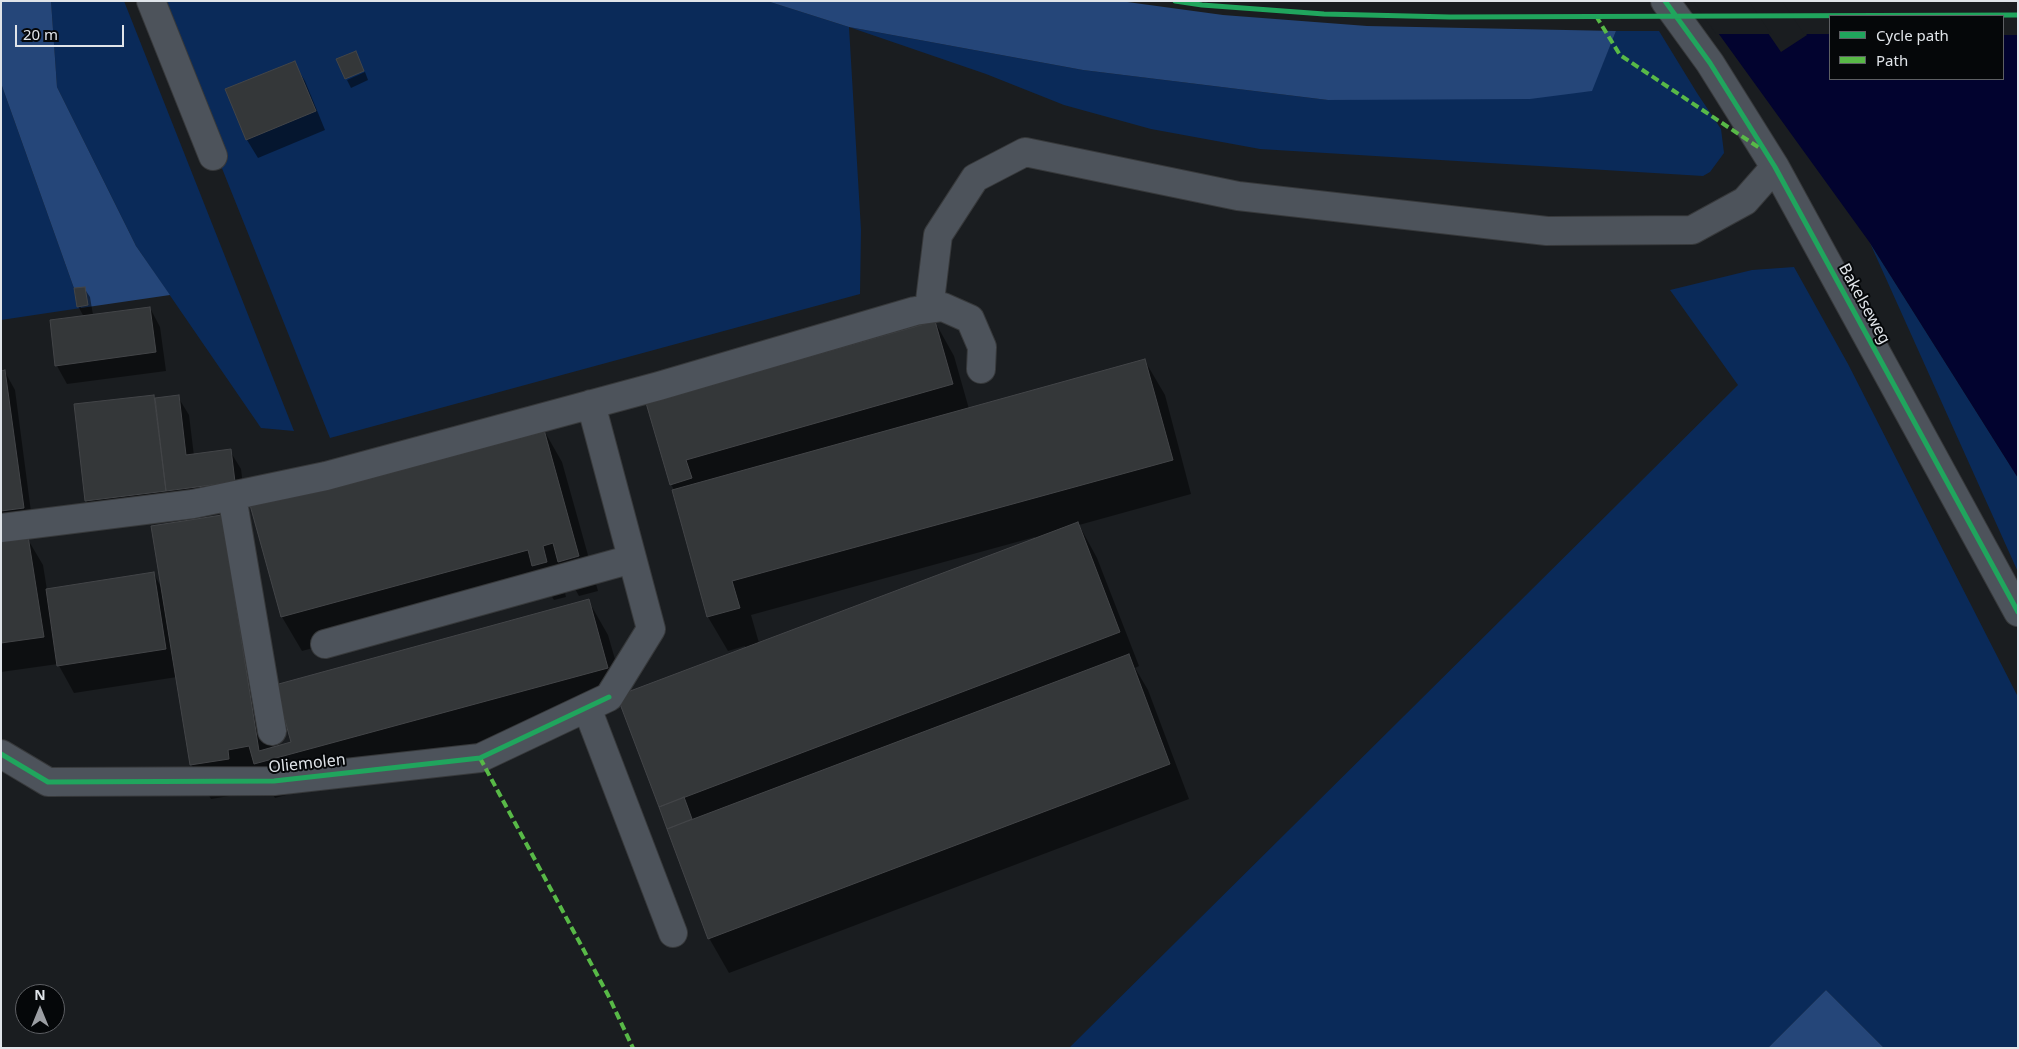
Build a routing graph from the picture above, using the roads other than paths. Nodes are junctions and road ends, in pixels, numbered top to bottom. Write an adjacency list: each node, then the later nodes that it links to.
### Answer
1 (151, 1): 3 (street)
2 (1665, 1): 4 (street, Bakelseweg)
3 (213, 156)
4 (1775, 167): 5 (street); 11 (street, Bakelseweg)
5 (930, 309): 6 (street); 7 (street)
6 (981, 369)
7 (591, 404): 8 (street); 10 (street)
8 (232, 496): 9 (street); 14 (street)
9 (1, 528)
10 (632, 559): 12 (street); 13 (street)
11 (2018, 612)
12 (325, 644)
13 (598, 702): 15 (street, Oliemolen); 16 (street)
14 (272, 731)
15 (1, 754)
16 (673, 933)

